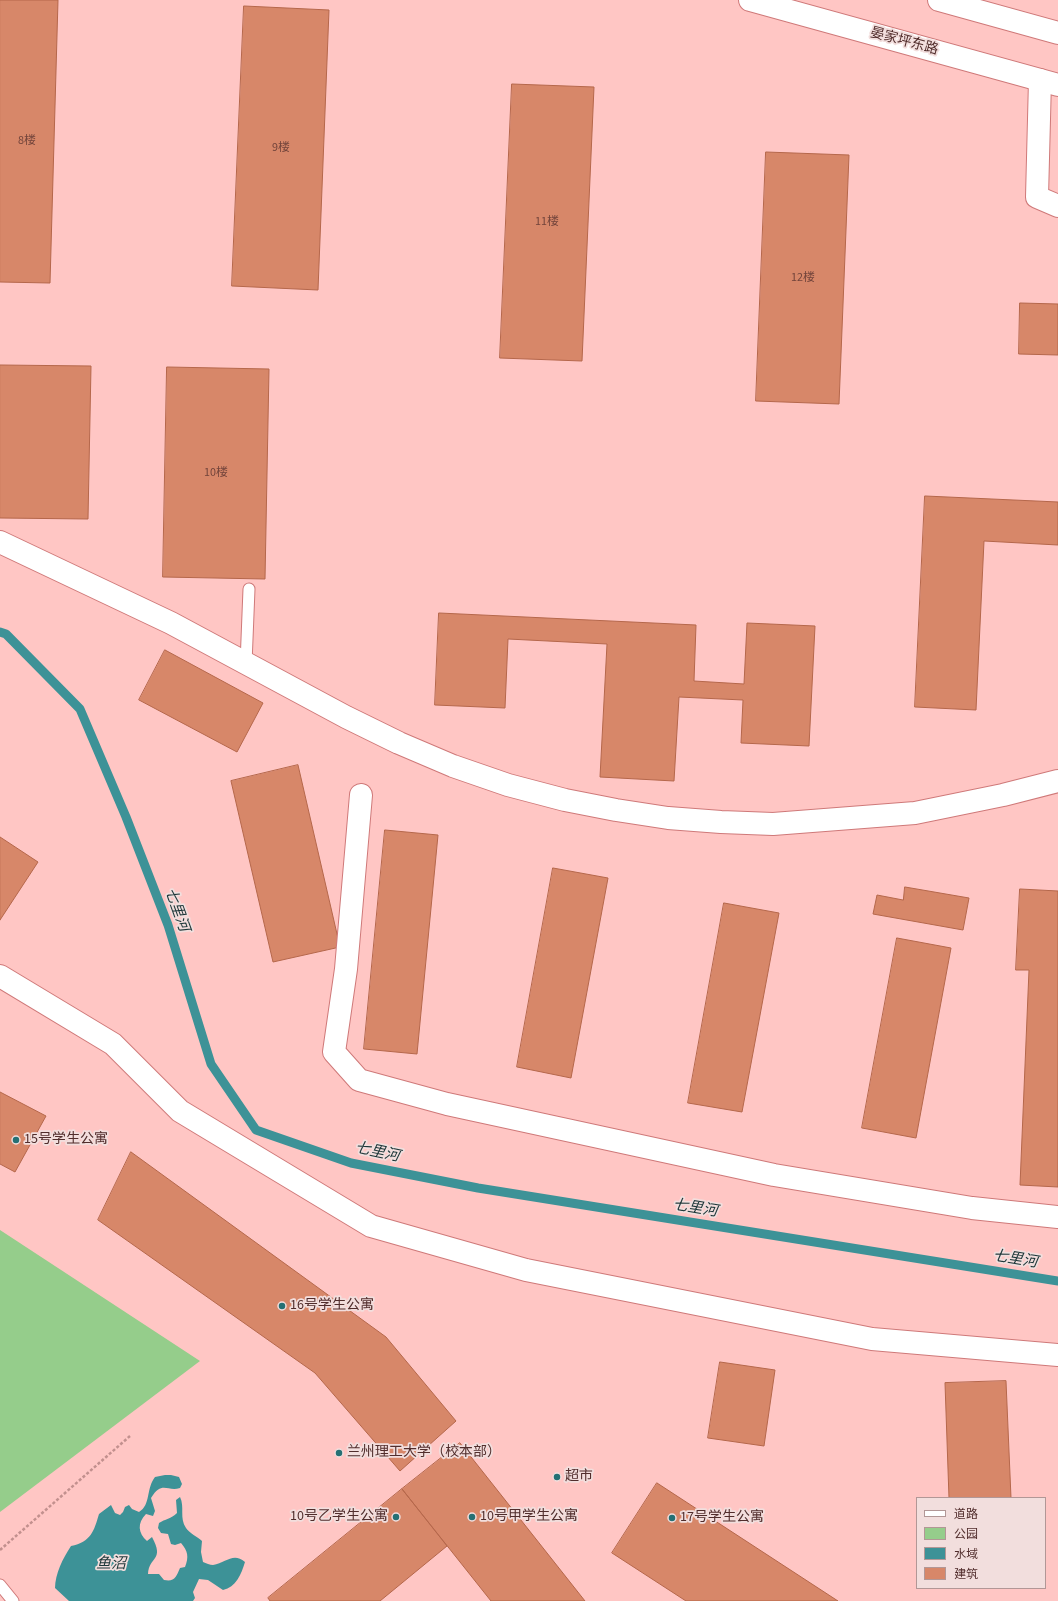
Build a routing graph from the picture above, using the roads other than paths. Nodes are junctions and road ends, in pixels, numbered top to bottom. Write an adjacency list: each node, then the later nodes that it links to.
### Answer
1 (750, 0): 4 (main road, 晏家坪东路)
2 (939, 0): 3 (main road)
3 (1058, 33)
4 (1049, 82): 5 (main road)
5 (1058, 206)
6 (0, 542): 8 (main road)
7 (249, 589): 8 (lane)
8 (246, 664): 9 (main road)
9 (1058, 781)
10 (361, 794): 12 (main road)
11 (0, 976): 13 (main road)
12 (1058, 1217)
13 (1058, 1355)
14 (0, 1585): 15 (lane)
15 (13, 1601)

